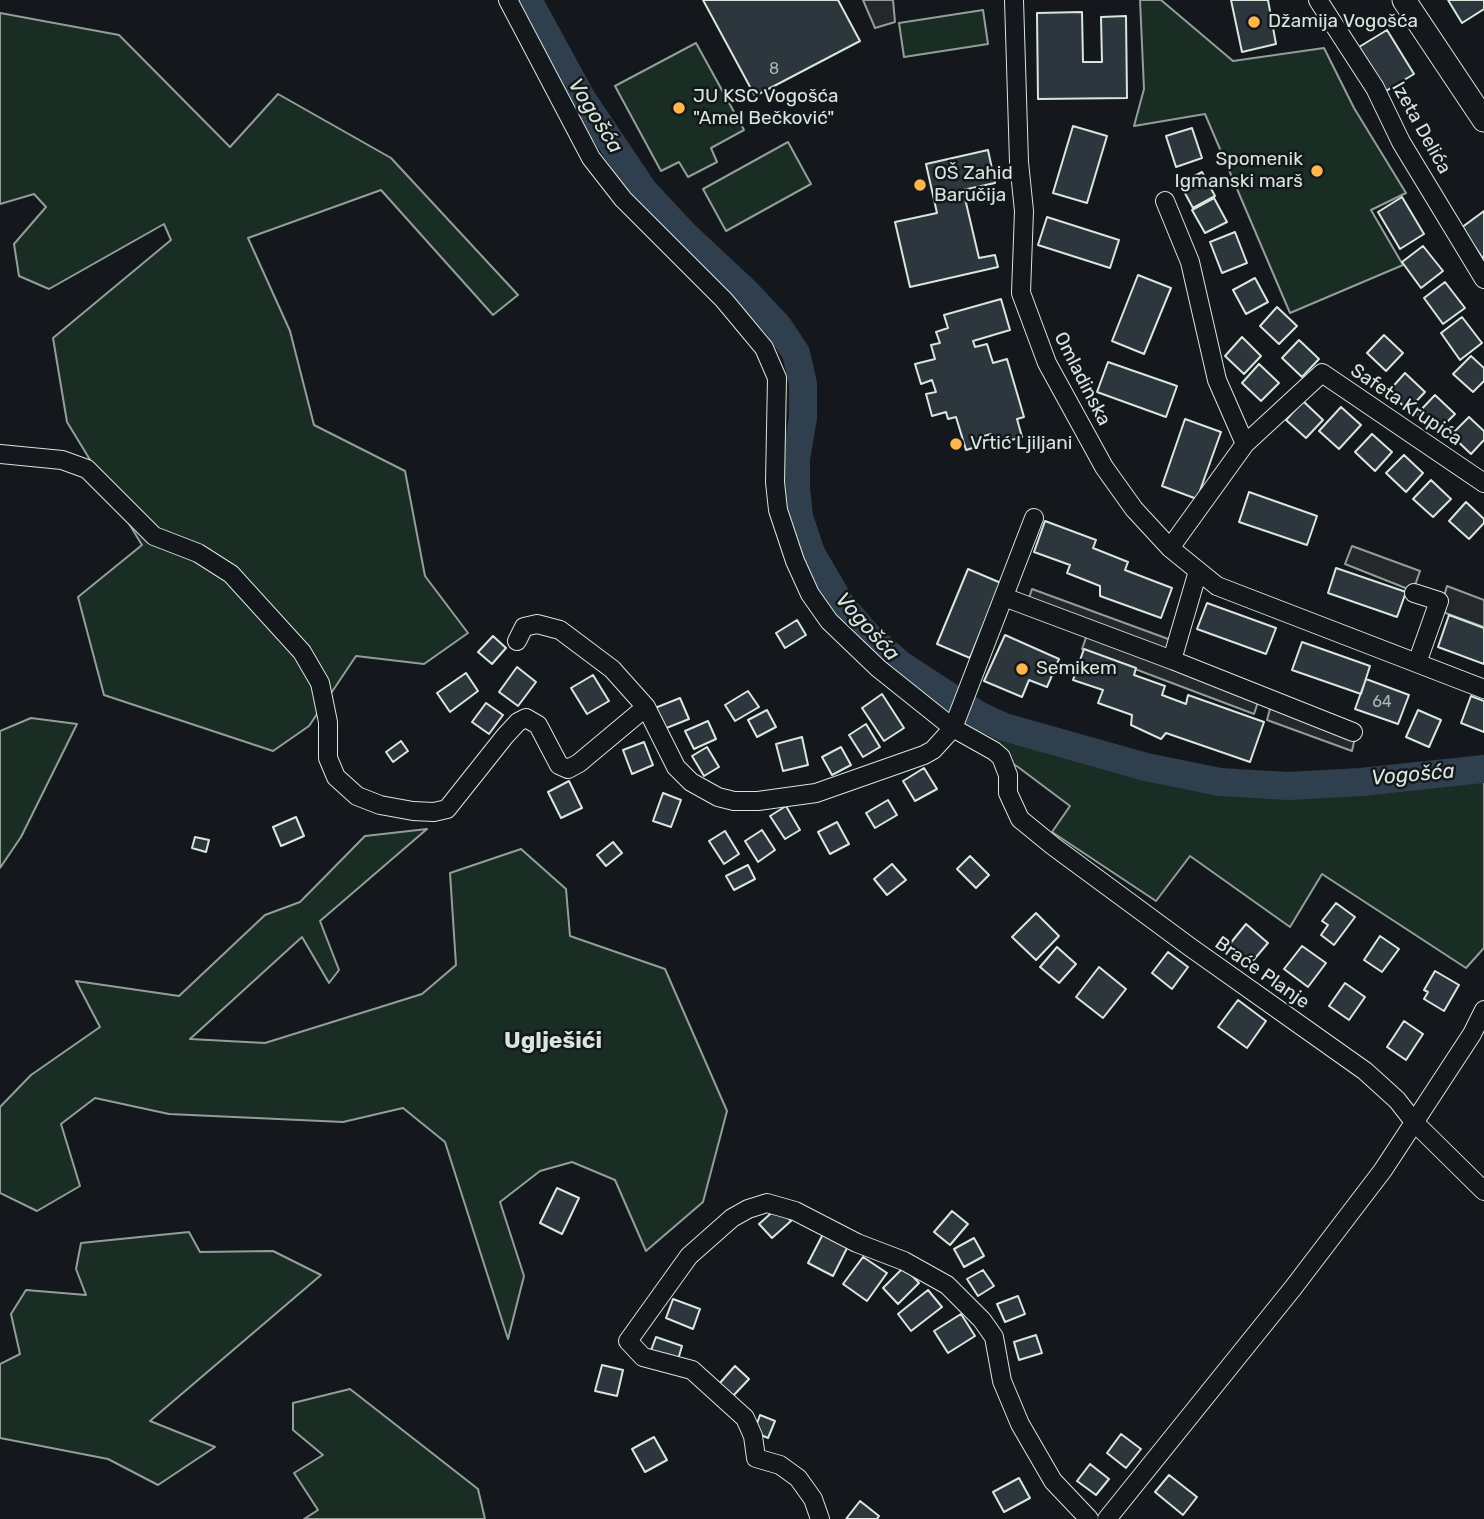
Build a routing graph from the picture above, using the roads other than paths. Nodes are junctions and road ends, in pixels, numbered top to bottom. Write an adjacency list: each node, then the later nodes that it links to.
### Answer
1 (508, 0): 21 (street, Braće Planje)
2 (1014, 0): 12 (street, Omladinska)
3 (1318, 0): 7 (street, Izeta Delića)
4 (1404, 0): 5 (main road)
5 (1484, 120)
6 (1165, 201): 8 (street)
7 (1484, 279)
8 (1245, 444): 10 (street, Safeta Krupića); 12 (street, Safeta Krupića)
9 (0, 454): 20 (street)
10 (1484, 483)
11 (1034, 518): 15 (street)
12 (1170, 548): 13 (street, Omladinska)
13 (1198, 571): 17 (street); 18 (street, Omladinska)
14 (1414, 593): 18 (street)
15 (1004, 597): 17 (street); 21 (street)
16 (517, 641): 20 (street)
17 (1172, 660): 22 (street)
18 (1417, 663): 19 (street, Omladinska)
19 (1484, 689)
20 (646, 707): 21 (street)
21 (955, 722): 24 (street, Braće Planje)
22 (1353, 732)
23 (1484, 1010): 24 (street)
24 (1415, 1123): 25 (street, Braće Planje); 28 (street)
25 (1484, 1191)
26 (820, 1519): 27 (street)
27 (1089, 1519)
28 (1107, 1519)

